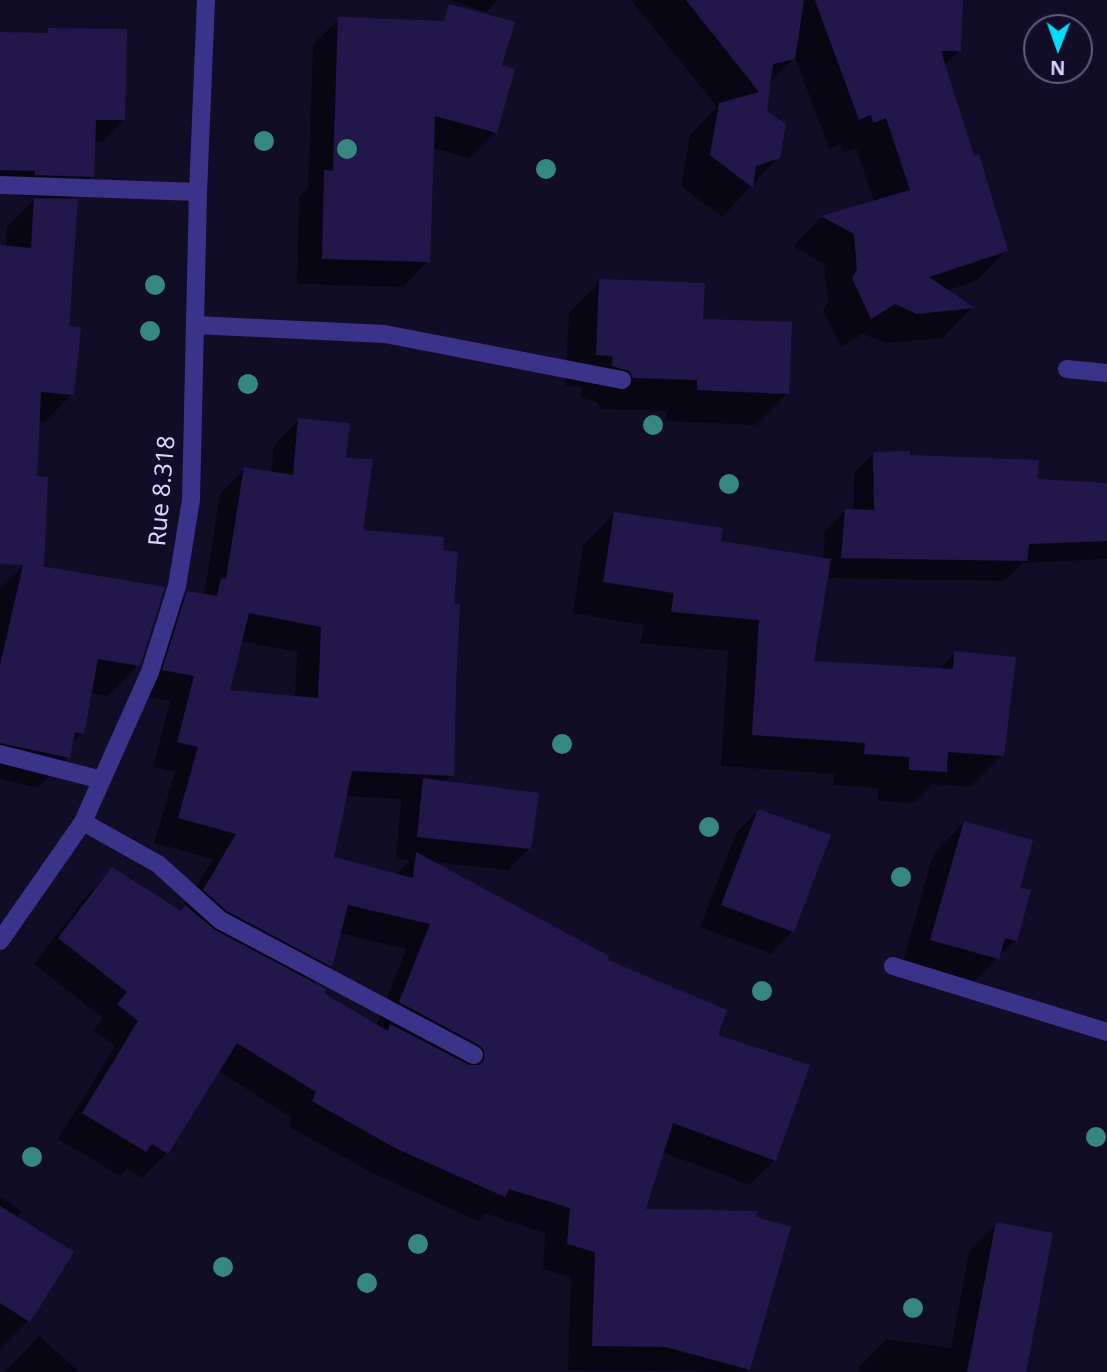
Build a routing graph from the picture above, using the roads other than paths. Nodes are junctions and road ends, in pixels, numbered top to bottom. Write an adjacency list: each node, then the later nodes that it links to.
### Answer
1 (206, 0): 3 (street, Rue 8.318)
2 (0, 185): 3 (street)
3 (198, 192): 4 (street, Rue 8.318)
4 (195, 325): 7 (street); 9 (street, Rue 8.318)
5 (1067, 369): 6 (street)
6 (1107, 373)
7 (622, 380)
8 (0, 754): 9 (street)
9 (102, 780): 10 (street, Rue 8.318)
10 (83, 822): 11 (street, Rue 8.318); 14 (street)
11 (0, 941)
12 (893, 966): 13 (street)
13 (1107, 1032)
14 (474, 1055)

